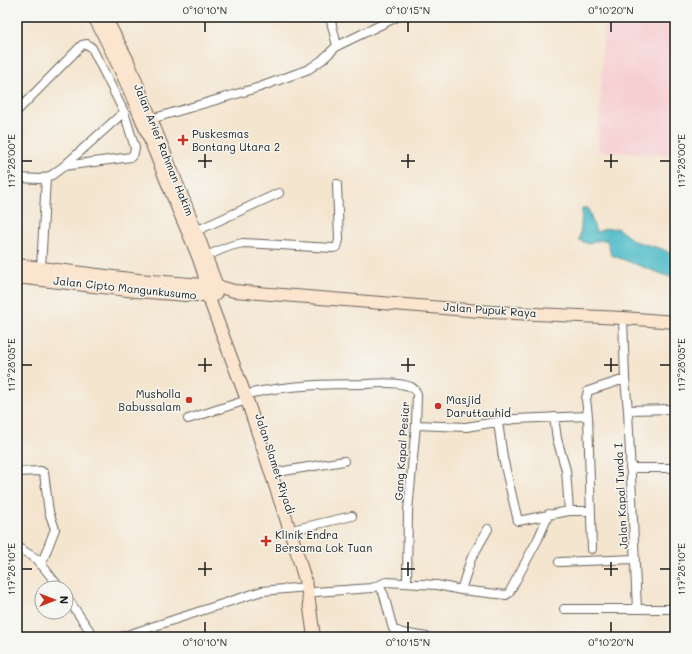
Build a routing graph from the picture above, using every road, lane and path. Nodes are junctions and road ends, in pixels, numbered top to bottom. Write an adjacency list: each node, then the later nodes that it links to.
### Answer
1 (94, 17): 19 (street, Jalan Arief Rahman Hakim)
2 (105, 17): 8 (street, Jalan Arief Rahman Hakim)
3 (330, 17): 5 (street)
4 (397, 17): 5 (street)
5 (337, 46): 8 (street)
6 (17, 112): 7 (street)
7 (124, 112): 9 (street); 9 (street)
8 (151, 118): 14 (street, Jalan Arief Rahman Hakim)
9 (64, 166): 11 (street)
10 (17, 178): 11 (street)
11 (46, 178): 17 (street)
12 (336, 184): 15 (street)
13 (279, 193): 14 (street)
14 (196, 231): 15 (street, Jalan Arief Rahman Hakim)
15 (206, 256): 19 (street, Jalan Arief Rahman Hakim)
16 (17, 265): 17 (street, Jalan Cipto Mangunkusumo)
17 (42, 268): 19 (street, Jalan Cipto Mangunkusumo)
18 (17, 277): 19 (street, Jalan Cipto Mangunkusumo)
19 (212, 290): 20 (street, Jalan Cipto Mangunkusumo); 24 (street, Jalan Slamet Riyadi)
20 (305, 296): 21 (street, Jalan Pupuk Raya)
21 (623, 318): 22 (street, Jalan Pupuk Raya); 23 (street, Jalan Kapal Tunda I)
22 (675, 322)
23 (625, 381): 26 (street, Jalan Kapal Tunda I); 27 (street)
24 (250, 396): 29 (street); 31 (street, Gang Kapal Pesiar); 36 (street, Jalan Slamet Riyadi)
25 (675, 409): 26 (street)
26 (628, 410): 33 (street, Jalan Kapal Tunda I)
27 (588, 416): 28 (street); 37 (street)
28 (554, 417): 30 (street); 38 (street)
29 (188, 419)
30 (498, 422): 31 (street); 39 (street)
31 (416, 425): 49 (street, Gang Kapal Pesiar)
32 (344, 461): 36 (street)
33 (630, 468): 34 (street); 45 (street, Jalan Kapal Tunda I)
34 (675, 468)
35 (17, 472): 47 (street)
36 (274, 473): 41 (street, Jalan Slamet Riyadi); 51 (street, Jalan Slamet Riyadi)
37 (591, 510): 38 (street); 44 (street)
38 (569, 511): 39 (street)
39 (549, 514): 52 (street)
40 (352, 516): 41 (street)
41 (296, 529): 51 (street, Jalan Slamet Riyadi)
42 (488, 529): 52 (street)
43 (17, 548): 47 (street)
44 (592, 549)
45 (635, 559): 46 (street); 55 (street, Jalan Kapal Tunda I)
46 (559, 562)
47 (42, 565): 48 (street)
48 (54, 580)
49 (407, 582): 50 (street); 52 (street)
50 (379, 585): 51 (street); 61 (street)
51 (311, 589): 57 (street); 59 (street, Jalan Slamet Riyadi); 60 (street, Jalan Slamet Riyadi)
52 (461, 590)
53 (74, 608): 58 (street)
54 (564, 609): 55 (street)
55 (637, 609): 56 (street)
56 (675, 609)
57 (125, 636)
58 (94, 637)
59 (314, 637)
60 (321, 637)
61 (427, 637)

